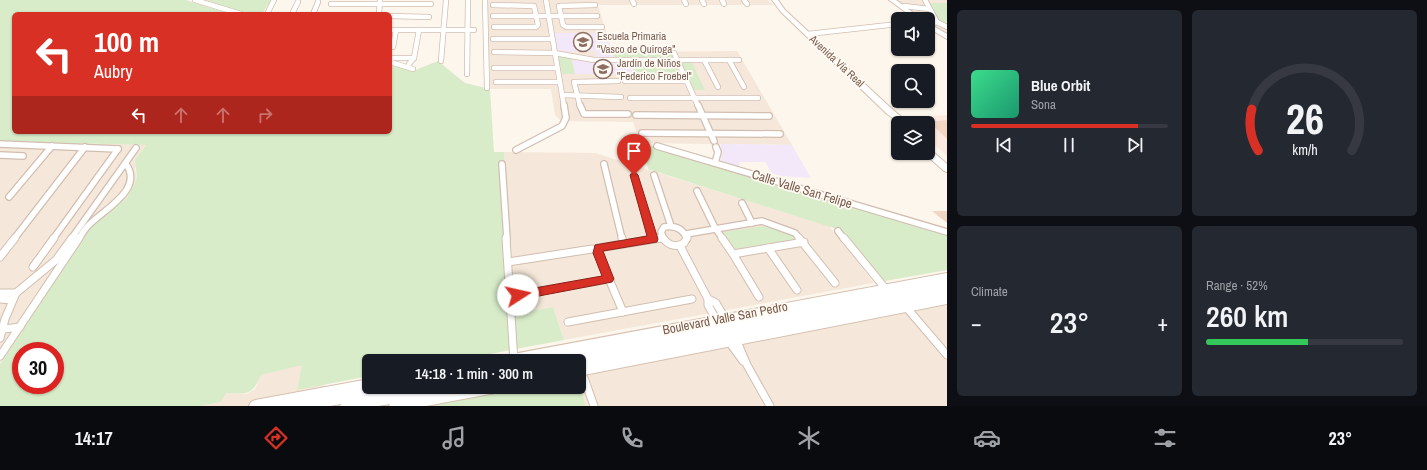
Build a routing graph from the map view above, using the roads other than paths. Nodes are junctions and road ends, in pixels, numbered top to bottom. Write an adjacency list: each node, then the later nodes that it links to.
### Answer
1 (195, 0): 21 (street)
2 (274, 0): 22 (street)
3 (446, 0): 44 (street)
4 (468, 0): 45 (street)
5 (485, 0): 75 (street)
6 (546, 0): 31 (street)
7 (770, 0): 20 (main road)
8 (775, 0): 20 (main road)
9 (892, 0): 26 (main road)
10 (925, 0): 19 (street)
11 (298, 2): 23 (street)
12 (318, 2): 24 (street)
13 (381, 2): 14 (street); 15 (street); 25 (street)
14 (331, 4)
15 (431, 4)
16 (493, 5): 30 (street)
17 (595, 5): 32 (street)
18 (904, 6): 19 (street)
19 (929, 9): 35 (street)
20 (783, 11): 47 (main road, Avenida Vía Real)
21 (234, 12)
22 (268, 12)
23 (293, 12)
24 (314, 12)
25 (379, 12)
26 (909, 12)
27 (392, 16): 28 (street)
28 (429, 16)
29 (493, 16): 30 (street)
30 (537, 16): 31 (street); 37 (street)
31 (548, 16): 32 (street); 50 (street)
32 (561, 16): 33 (street); 38 (street)
33 (597, 16)
34 (935, 24): 35 (street)
35 (940, 24): 39 (street)
36 (891, 25): 47 (street)
37 (494, 27)
38 (602, 27)
39 (947, 27)
40 (935, 29): 48 (main road)
41 (392, 30): 42 (street)
42 (396, 30): 43 (street); 51 (street)
43 (418, 30): 44 (street); 56 (street)
44 (443, 30): 45 (street); 61 (street)
45 (468, 30): 46 (street); 67 (street)
46 (474, 30)
47 (808, 34): 82 (main road, Avenida Vía Real)
48 (947, 37)
49 (493, 39): 50 (street)
50 (552, 39): 53 (street)
51 (393, 47)
52 (494, 52): 53 (street)
53 (554, 53): 57 (street); 65 (street)
54 (674, 54): 57 (street)
55 (392, 58): 56 (street)
56 (414, 58): 63 (street)
57 (678, 60): 58 (street); 70 (street)
58 (704, 60): 59 (street); 73 (street)
59 (729, 60): 60 (street); 74 (street)
60 (739, 60)
61 (441, 61)
62 (392, 63): 66 (street)
63 (409, 64)
64 (494, 68): 65 (street)
65 (557, 68): 72 (street)
66 (413, 69)
67 (467, 74)
68 (618, 81): 77 (street)
69 (625, 81): 70 (street)
70 (687, 81): 80 (street)
71 (496, 82): 72 (street)
72 (560, 82): 76 (street)
73 (718, 87)
74 (744, 87)
75 (487, 88)
76 (562, 97): 77 (street); 97 (street)
77 (579, 97): 78 (street); 83 (street)
78 (621, 97)
79 (630, 98): 80 (street)
80 (694, 98): 81 (street); 85 (street)
81 (758, 98)
82 (890, 112): 87 (main road, Avenida Vía Real); 88 (main road, Avenida Vía Real)
83 (628, 114)
84 (636, 115): 85 (street)
85 (701, 115): 86 (street); 90 (street)
86 (770, 116)
87 (893, 116)
88 (895, 116)
89 (642, 133): 90 (street)
90 (710, 133): 91 (street); 103 (street)
91 (780, 134)
92 (0, 144): 93 (street)
93 (52, 146): 95 (street); 111 (street)
94 (657, 146): 103 (street, Calle Valle San Felipe)
95 (85, 147): 129 (street); 131 (street)
96 (136, 148): 104 (street)
97 (516, 150)
98 (935, 151): 102 (main road)
99 (0, 155): 100 (street)
100 (23, 156)
101 (935, 159): 107 (main road)
102 (947, 162)
103 (715, 163): 119 (street, Calle Valle San Felipe)
104 (126, 164): 113 (street); 114 (street)
105 (502, 164): 130 (street)
106 (604, 164): 124 (street)
107 (947, 170)
108 (634, 175): 122 (street)
109 (654, 175): 116 (street)
110 (697, 191): 117 (street)
111 (9, 196)
112 (742, 203): 115 (street)
113 (92, 211): 114 (street); 132 (street)
114 (101, 214): 133 (street)
115 (752, 223): 117 (street); 123 (street)
116 (671, 226): 120 (street); 121 (street)
117 (715, 228): 120 (street); 128 (street)
118 (838, 231): 137 (street)
119 (947, 232)
120 (686, 234): 125 (street)
121 (661, 238): 122 (street); 125 (street)
122 (653, 239): 124 (street)
123 (804, 242): 127 (street); 136 (street)
124 (623, 244): 126 (street)
125 (680, 246): 154 (street)
126 (595, 248): 130 (street); 134 (street)
127 (768, 248): 128 (street); 138 (street)
128 (733, 254): 143 (street)
129 (0, 257)
130 (508, 262): 157 (street)
131 (33, 267)
132 (46, 268): 133 (street); 141 (street)
133 (57, 271): 152 (street)
134 (609, 279): 142 (street); 150 (street)
135 (946, 280): 137 (main road, Boulevard Valle San Pedro); 149 (main road, Boulevard Valle San Pedro)
136 (835, 283)
137 (885, 288): 149 (main road, Boulevard Valle San Pedro)
138 (797, 290)
139 (947, 291): 149 (main road, Boulevard Valle San Pedro)
140 (0, 293): 141 (street)
141 (16, 293): 147 (street)
142 (518, 295)
143 (759, 297)
144 (0, 299): 147 (street)
145 (692, 299): 150 (street)
146 (947, 299): 148 (main road, Boulevard Valle San Pedro)
147 (12, 300): 153 (street)
148 (906, 307): 149 (main road, Boulevard Valle San Pedro); 161 (street)
149 (825, 310): 154 (main road, Boulevard Valle San Pedro); 154 (main road, Boulevard Valle San Pedro)
150 (622, 312): 151 (street)
151 (568, 322)
152 (20, 327): 153 (street); 160 (street)
153 (4, 329): 155 (street)
154 (726, 329): 156 (main road, Boulevard Valle San Pedro); 156 (main road, Boulevard Valle San Pedro); 174 (street)
155 (0, 338)
156 (638, 346): 158 (main road, Boulevard Valle San Pedro); 159 (main road, Boulevard Valle San Pedro); 162 (main road, Boulevard Valle San Pedro); 163 (main road, Boulevard Valle San Pedro)
157 (514, 354)
158 (567, 354)
159 (585, 354)
160 (0, 356)
161 (947, 356)
162 (586, 360)
163 (586, 372)
164 (362, 386): 169 (main road)
165 (586, 386): 173 (street)
166 (363, 394): 170 (main road)
167 (410, 394): 171 (main road)
168 (458, 394): 172 (main road)
169 (255, 406)
170 (298, 406)
171 (346, 406)
172 (395, 406)
173 (594, 406)
174 (770, 406)

